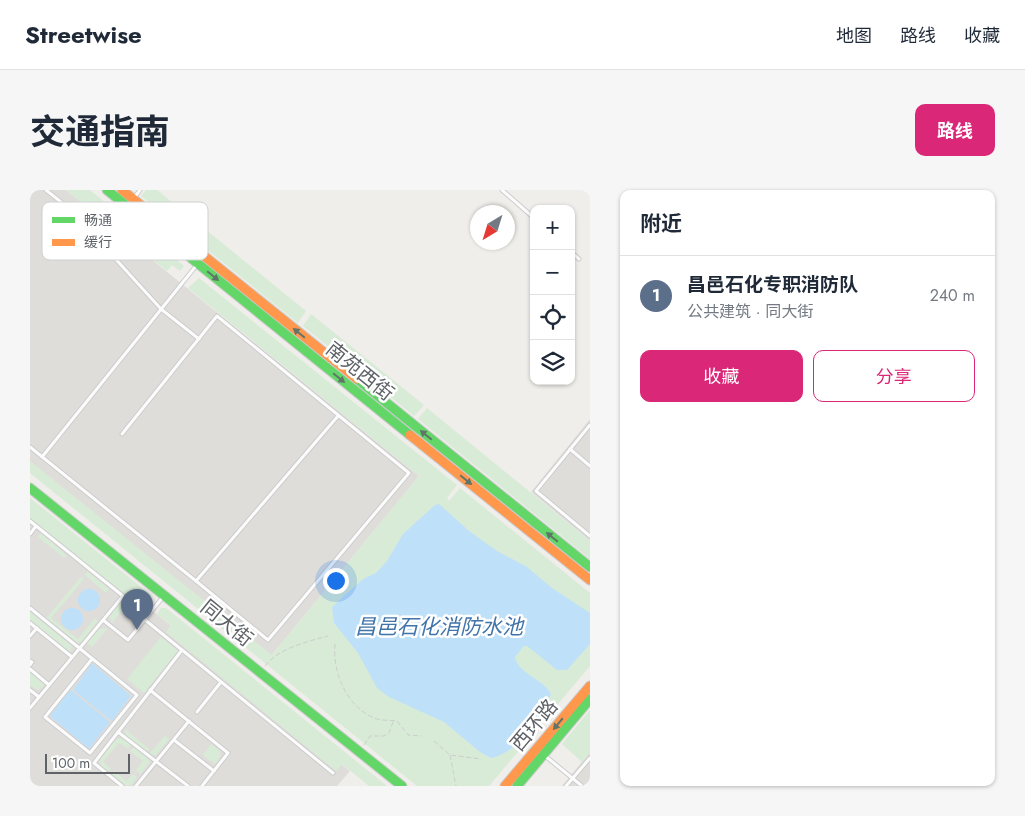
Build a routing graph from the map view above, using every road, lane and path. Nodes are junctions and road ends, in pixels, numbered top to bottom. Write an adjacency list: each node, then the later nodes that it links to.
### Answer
1 (46, 190): 6 (lane)
2 (107, 190): 7 (main road, 南苑西街)
3 (122, 190): 7 (main road, 南苑西街)
4 (140, 190): 7 (lane)
5 (502, 190): 8 (lane)
6 (61, 202)
7 (130, 202)
8 (530, 214)
9 (575, 256): 10 (lane)
10 (579, 259)
11 (116, 260): 13 (lane)
12 (201, 260): 13 (lane); 27 (main road, 南苑西街, one-way to 12); 28 (main road, 南苑西街, one-way to 28)
13 (161, 309): 14 (lane); 20 (lane)
14 (199, 339): 15 (lane); 17 (lane)
15 (338, 416): 29 (lane); 29 (lane)
16 (590, 425): 19 (lane)
17 (122, 434)
18 (30, 447): 20 (lane)
19 (570, 450): 21 (lane); 26 (lane)
20 (42, 457): 29 (lane)
21 (590, 466)
22 (30, 488): 30 (main road, 同大街)
23 (30, 521): 24 (lane)
24 (36, 526): 25 (lane); 33 (lane)
25 (30, 534)
26 (590, 536)
27 (590, 567)
28 (590, 580)
29 (196, 581)
30 (164, 595): 32 (lane); 75 (main road, 同大街)
31 (30, 608): 39 (lane)
32 (144, 619): 33 (lane); 40 (lane)
33 (103, 620): 39 (lane)
34 (30, 623): 35 (lane)
35 (37, 628): 36 (lane); 41 (lane)
36 (30, 636)
37 (328, 636): 45 (path)
38 (335, 644): 56 (path)
39 (80, 648): 41 (lane); 42 (lane)
40 (182, 650): 47 (lane); 51 (lane)
41 (72, 657): 48 (lane)
42 (92, 659): 42 (lane)
43 (30, 661): 44 (lane)
44 (30, 665)
45 (265, 666)
46 (30, 669): 48 (lane)
47 (221, 682): 55 (lane); 69 (lane)
48 (49, 685): 52 (lane)
49 (590, 686): 63 (main road, 西环路, one-way to 63)
50 (30, 690): 52 (lane)
51 (150, 690): 57 (lane); 58 (lane)
52 (39, 697): 54 (lane)
53 (590, 699): 63 (main road, 西环路)
54 (30, 708)
55 (197, 712)
56 (393, 720): 59 (path); 62 (path)
57 (189, 721): 60 (lane); 68 (lane)
58 (118, 732): 67 (lane); 71 (lane)
59 (421, 736)
60 (174, 740): 67 (lane); 68 (lane)
61 (434, 741): 64 (path)
62 (364, 746)
63 (540, 751): 70 (lane); 77 (main road, 西环路); 78 (main road, 西环路)
64 (450, 755): 66 (path); 76 (path)
65 (590, 758): 70 (lane)
66 (481, 759)
67 (156, 762): 72 (lane); 73 (lane)
68 (214, 771): 74 (lane)
69 (333, 773)
70 (572, 778): 79 (lane); 80 (lane)
71 (122, 786)
72 (136, 786)
73 (188, 786)
74 (202, 786)
75 (402, 786)
76 (456, 786)
77 (505, 786)
78 (517, 786)
79 (566, 786)
80 (582, 786)

